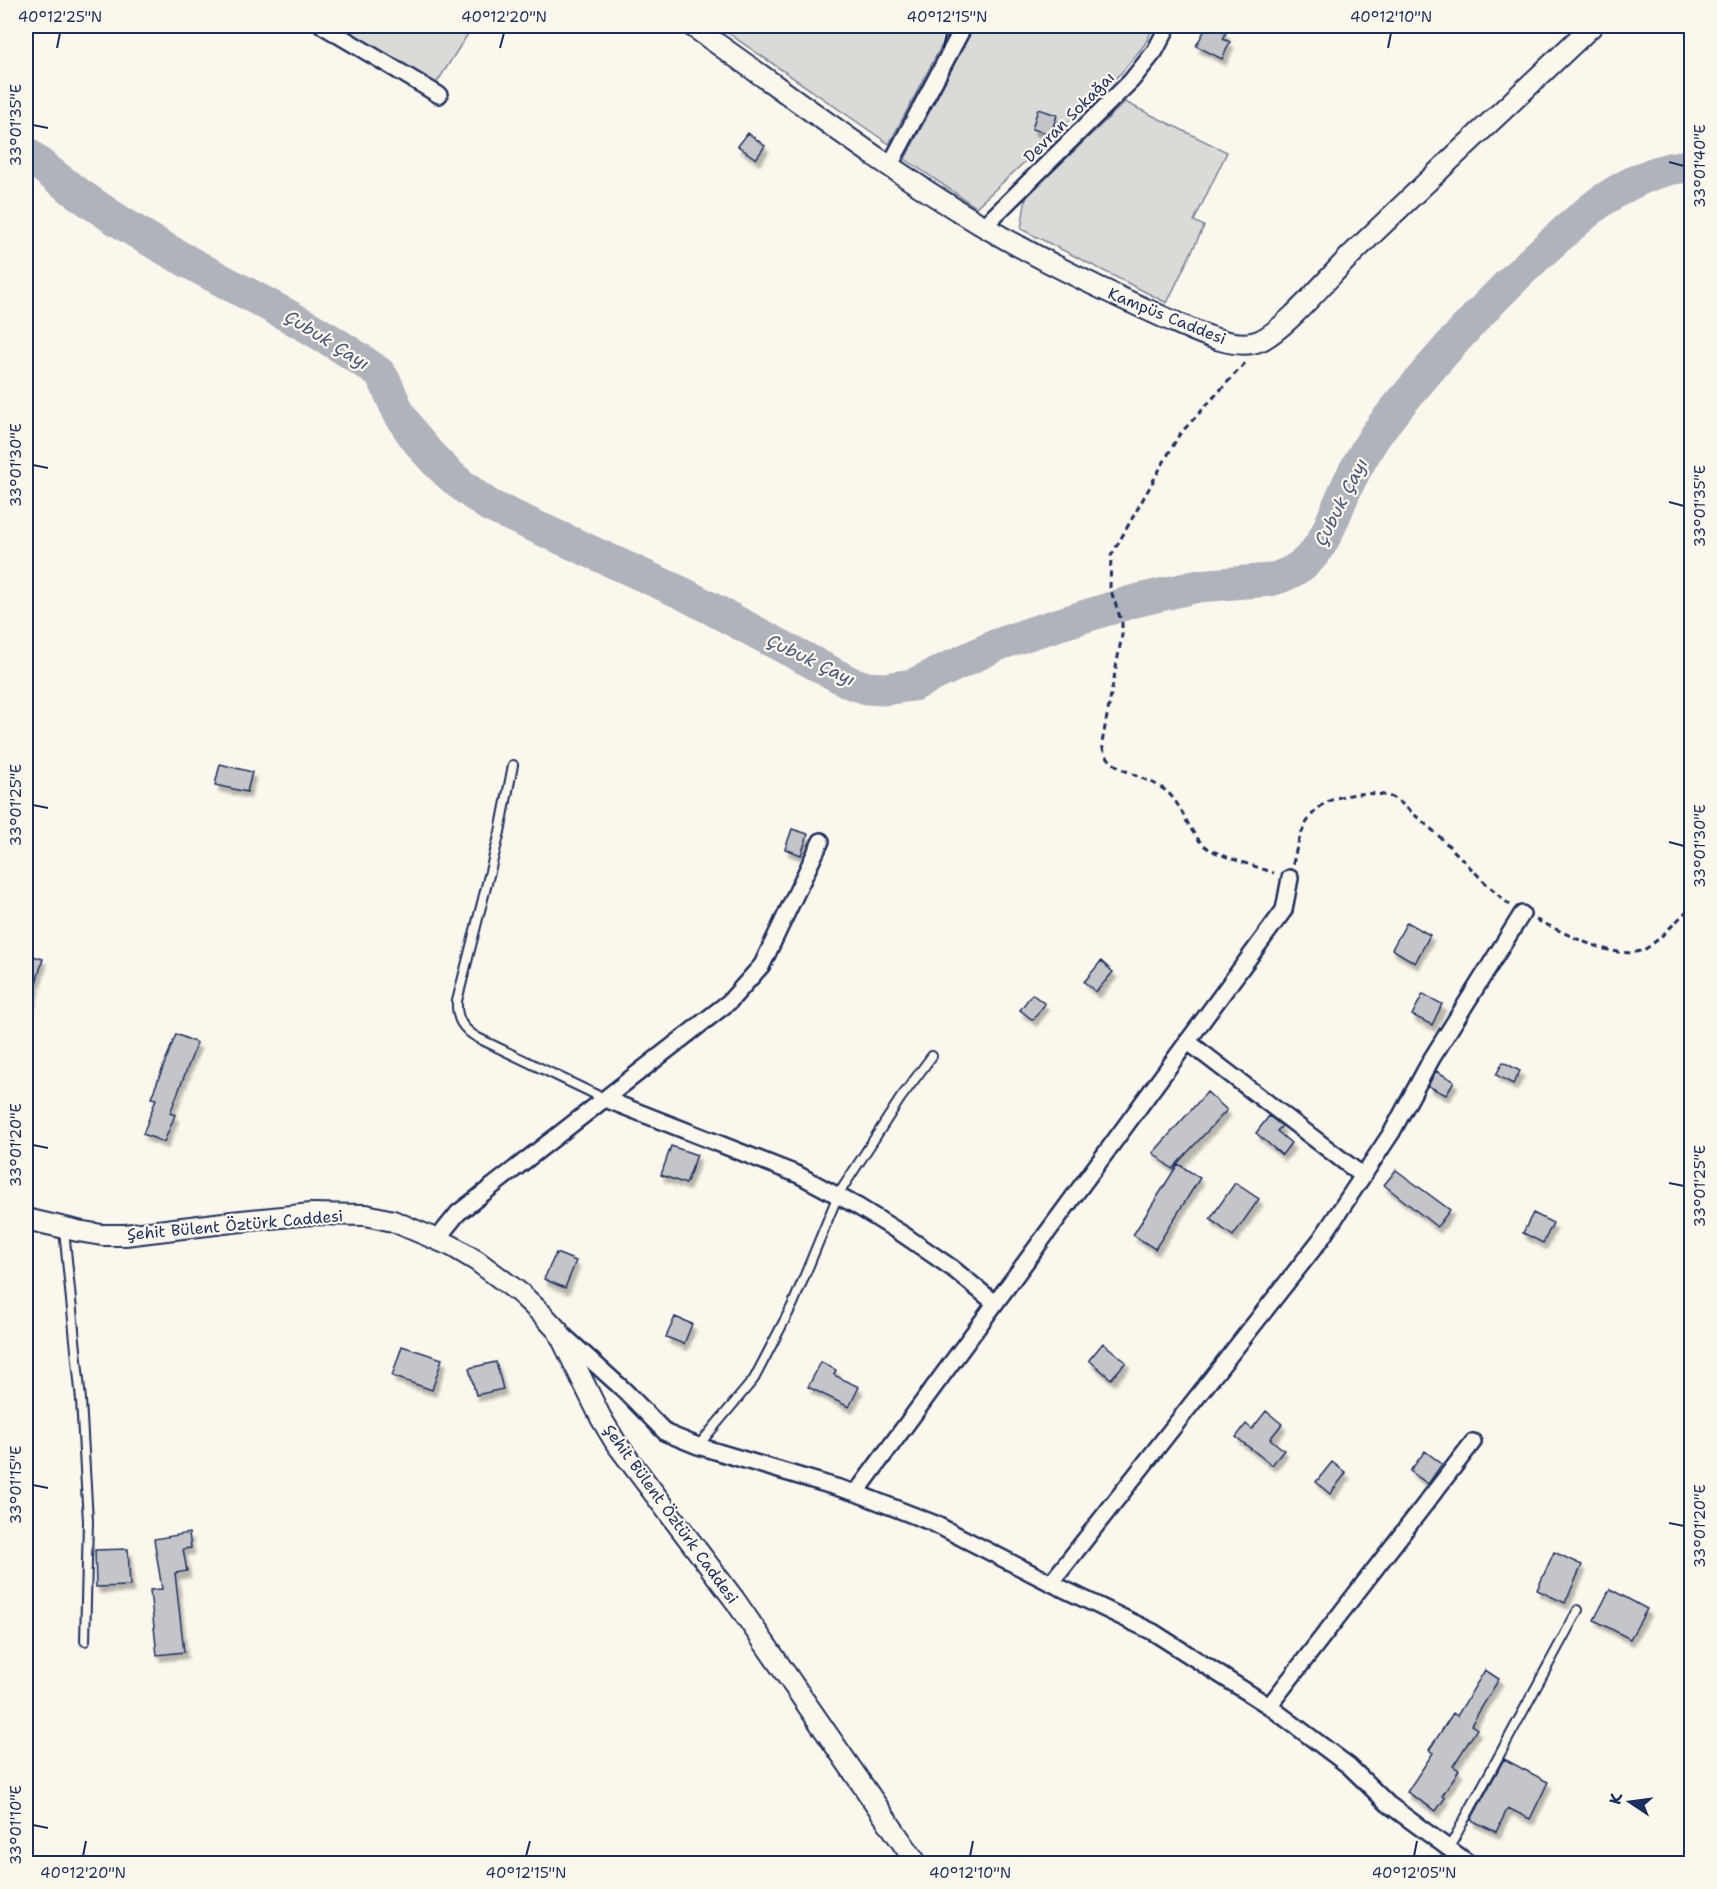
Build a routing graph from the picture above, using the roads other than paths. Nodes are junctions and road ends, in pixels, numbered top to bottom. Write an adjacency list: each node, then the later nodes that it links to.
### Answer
1 (323, 26): 6 (street)
2 (692, 26): 7 (street, Kampüs Caddesi)
3 (964, 26): 7 (street)
4 (1168, 26): 8 (street, Devran Sokağaı)
5 (1593, 26): 8 (street, Kampüs Caddesi)
6 (439, 95)
7 (890, 165): 8 (street, Kampüs Caddesi)
8 (984, 226)
9 (513, 765): 15 (lane)
10 (822, 841): 15 (street)
11 (1290, 878): 13 (street)
12 (1522, 914): 16 (street)
13 (1187, 1041): 16 (street); 21 (street)
14 (932, 1056): 17 (lane)
15 (605, 1099): 17 (street); 20 (street)
16 (1363, 1176): 26 (street)
17 (838, 1195): 21 (street); 24 (lane)
18 (26, 1219): 19 (street, Şehit Bülent Öztürk Caddesi)
19 (64, 1228): 20 (street, Şehit Bülent Öztürk Caddesi); 28 (lane)
20 (437, 1239): 22 (street, Şehit Bülent Öztürk Caddesi)
21 (995, 1303): 25 (street)
22 (558, 1331): 24 (street); 31 (street, Şehit Bülent Öztürk Caddesi)
23 (1473, 1442): 29 (street)
24 (698, 1446): 25 (street)
25 (856, 1492): 26 (street)
26 (1051, 1584): 29 (street)
27 (1578, 1610): 30 (lane)
28 (85, 1641)
29 (1269, 1706): 30 (street)
30 (1449, 1848): 32 (street)
31 (917, 1863)
32 (1470, 1863)

